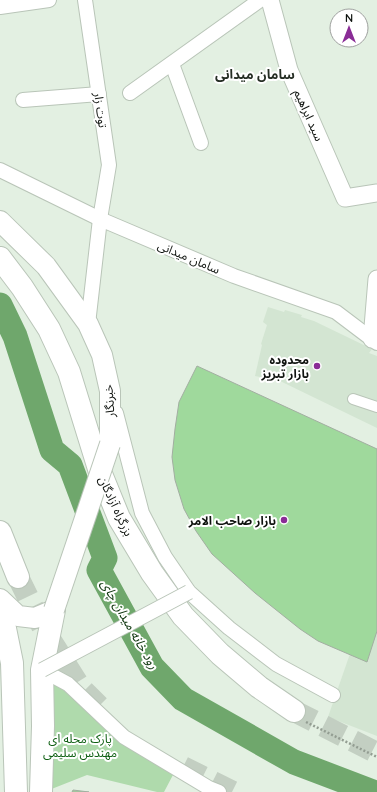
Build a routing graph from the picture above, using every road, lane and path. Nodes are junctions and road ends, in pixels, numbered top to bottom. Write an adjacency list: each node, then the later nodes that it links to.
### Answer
1 (49, 0): 5 (street)
2 (85, 0): 7 (street, توت زار)
3 (260, 0): 6 (street)
4 (270, 0): 12 (street, سید ابراهیم)
5 (0, 7)
6 (172, 64): 8 (street); 10 (street)
7 (98, 94): 9 (street); 14 (street, توت زار)
8 (130, 94)
9 (23, 100)
10 (201, 143)
11 (0, 170): 14 (street, سامان میدانی)
12 (377, 193)
13 (0, 220): 17 (main road, خبرنگار)
14 (100, 220): 17 (street, توت زار); 18 (street, سامان میدانی)
15 (0, 258): 31 (main road, بزرگراه آزادگان)
16 (377, 279): 18 (street)
17 (88, 324): 19 (main road, خبرنگار)
18 (375, 341)
19 (110, 391): 24 (street); 27 (main road, خبرنگار, bridge)
20 (353, 398): 21 (street)
21 (377, 407)
22 (0, 532): 23 (main road)
23 (18, 577)
24 (189, 592): 28 (street, bridge); 30 (street)
25 (0, 599): 27 (main road)
26 (0, 604): 29 (main road)
27 (54, 610): 28 (main road)
28 (42, 670): 29 (main road); 33 (main road); 37 (street)
29 (13, 671): 32 (main road)
30 (333, 695)
31 (298, 715): 34 (path)
32 (8, 725): 33 (main road); 35 (main road)
33 (43, 726): 36 (main road)
34 (377, 757)
35 (16, 792)
36 (41, 792)
37 (219, 792)

